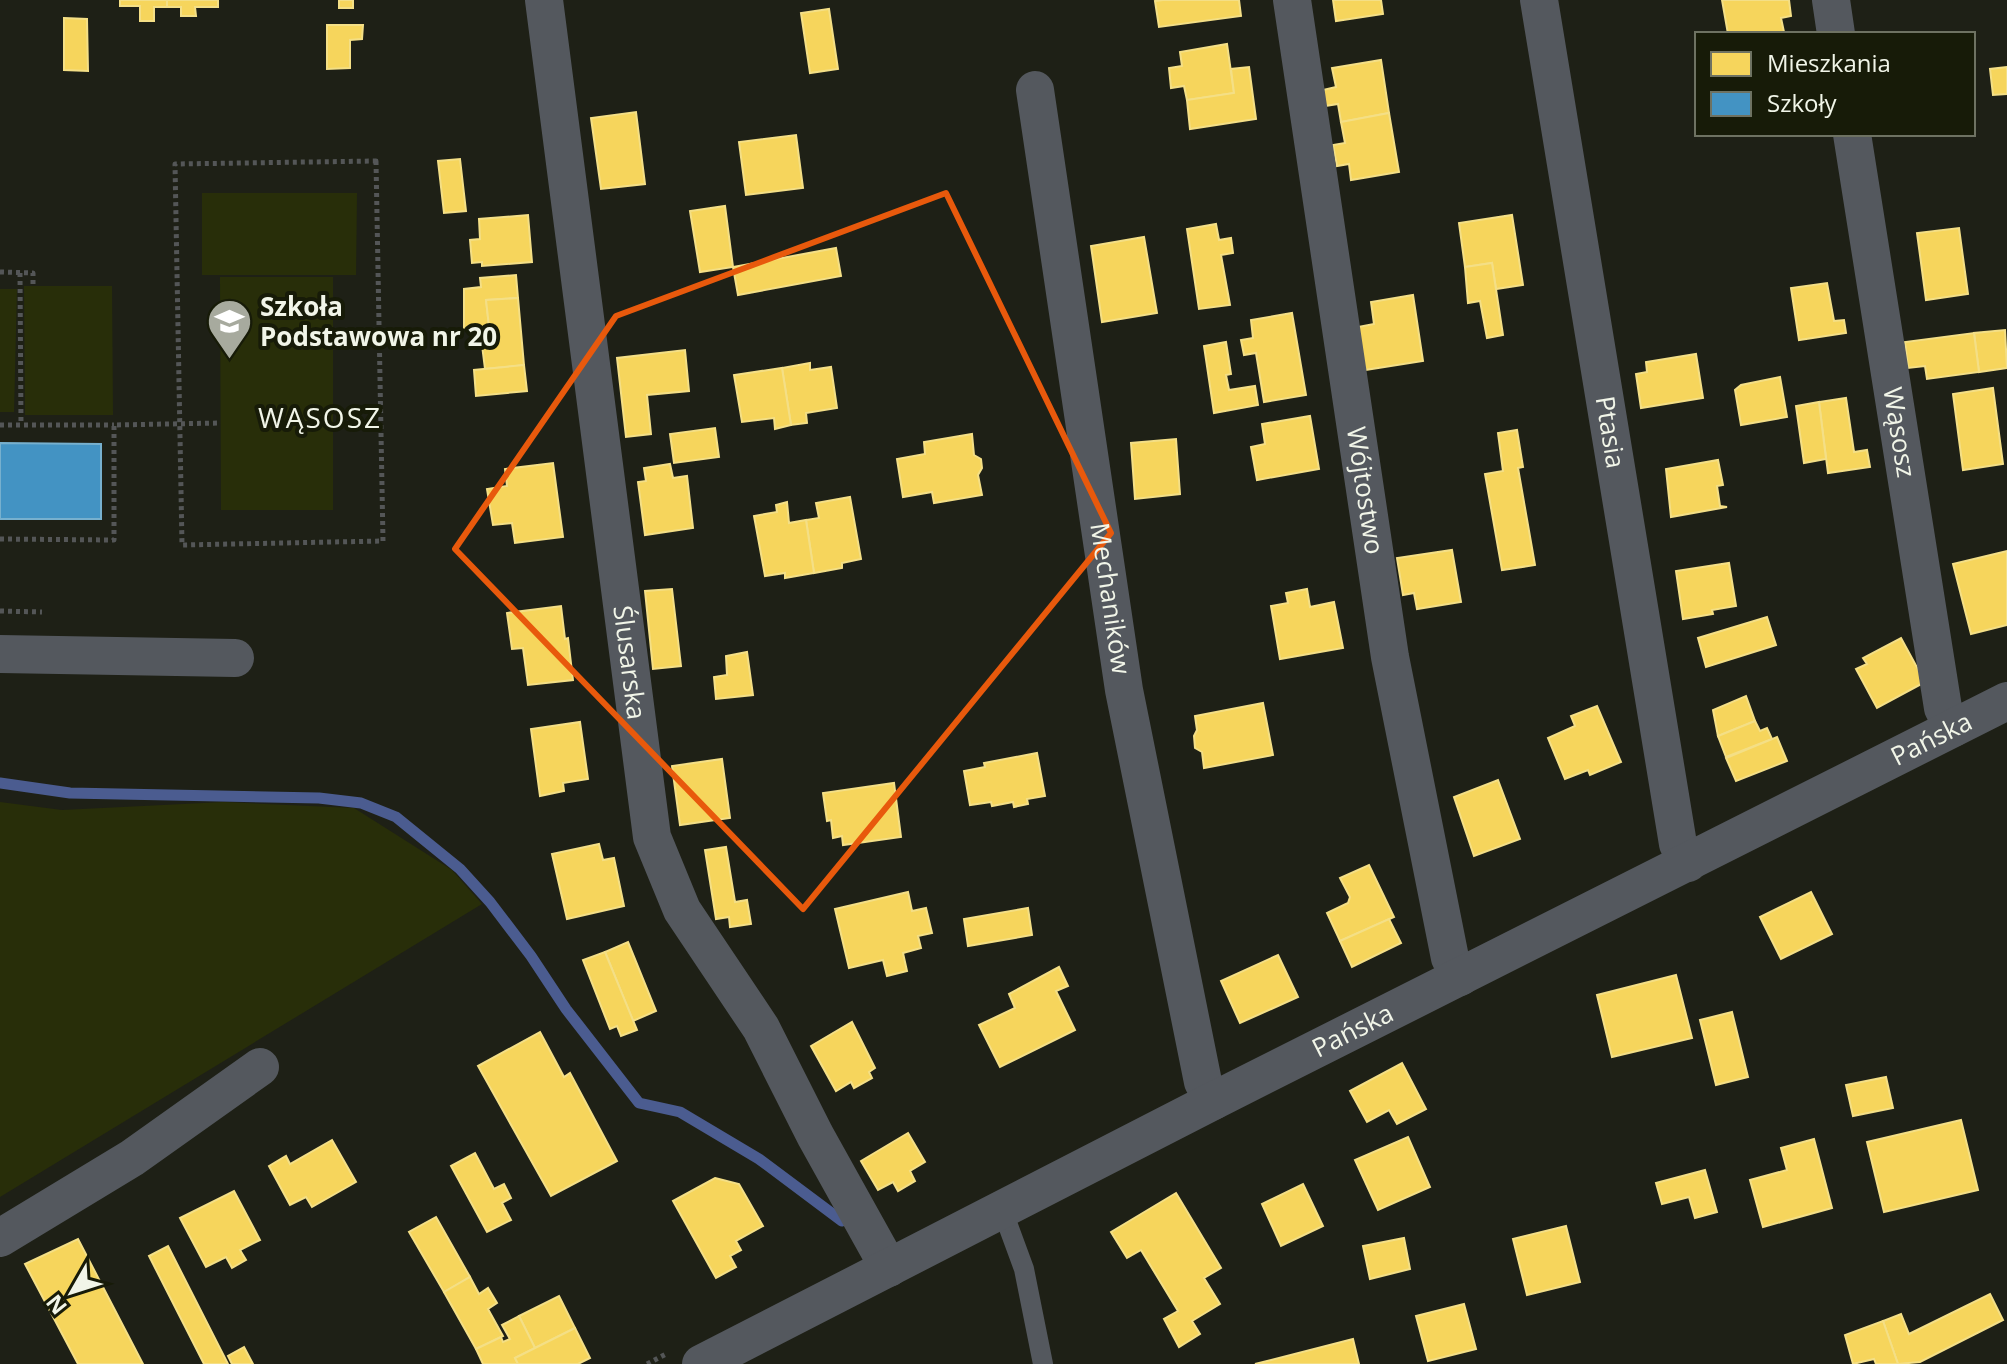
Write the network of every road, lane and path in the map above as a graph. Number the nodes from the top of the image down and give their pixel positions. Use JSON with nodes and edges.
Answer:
{"nodes":[{"id":1,"x":544,"y":0,"type":"edge"},
{"id":2,"x":1292,"y":0,"type":"edge"},
{"id":3,"x":1539,"y":0,"type":"edge"},
{"id":4,"x":1831,"y":0,"type":"edge"},
{"id":5,"x":1836,"y":32,"type":"edge"},
{"id":6,"x":1035,"y":90,"type":"dead end"},
{"id":7,"x":1852,"y":136,"type":"edge"},
{"id":8,"x":0,"y":272,"type":"edge"},
{"id":9,"x":20,"y":273,"type":"junction"},
{"id":10,"x":33,"y":286,"type":"dead end"},
{"id":11,"x":221,"y":423,"type":"dead end"},
{"id":12,"x":179,"y":424,"type":"junction"},
{"id":13,"x":0,"y":425,"type":"edge"},
{"id":14,"x":21,"y":425,"type":"junction"},
{"id":15,"x":114,"y":425,"type":"junction"},
{"id":16,"x":0,"y":539,"type":"edge"},
{"id":17,"x":0,"y":611,"type":"edge"},
{"id":18,"x":42,"y":612,"type":"dead end"},
{"id":19,"x":0,"y":654,"type":"edge"},
{"id":20,"x":235,"y":658,"type":"dead end"},
{"id":21,"x":2007,"y":701,"type":"edge"},
{"id":22,"x":1953,"y":728,"type":"junction"},
{"id":23,"x":1688,"y":863,"type":"junction"},
{"id":24,"x":1460,"y":977,"type":"junction"},
{"id":25,"x":260,"y":1067,"type":"dead end"},
{"id":26,"x":1213,"y":1101,"type":"junction"},
{"id":27,"x":1002,"y":1209,"type":"junction"},
{"id":28,"x":0,"y":1238,"type":"edge"},
{"id":29,"x":889,"y":1268,"type":"junction"},
{"id":30,"x":701,"y":1364,"type":"edge"},
{"id":31,"x":1043,"y":1364,"type":"edge"}],
"edges":[{"from":1,"to":29,"type":"street","name":"Ślusarska"},
{"from":2,"to":24,"type":"street","name":"Wójtostwo"},
{"from":3,"to":23,"type":"street","name":"Ptasia"},
{"from":4,"to":5,"type":"street"},
{"from":6,"to":26,"type":"street","name":"Mechaników"},
{"from":7,"to":22,"type":"street","name":"Wąsosz"},
{"from":8,"to":9,"type":"path"},
{"from":9,"to":10,"type":"path"},
{"from":9,"to":14,"type":"path"},
{"from":11,"to":12,"type":"path"},
{"from":12,"to":12,"type":"path"},
{"from":12,"to":15,"type":"path"},
{"from":13,"to":14,"type":"path"},
{"from":14,"to":15,"type":"path"},
{"from":15,"to":16,"type":"path"},
{"from":17,"to":18,"type":"path"},
{"from":19,"to":20,"type":"street"},
{"from":21,"to":22,"type":"street","name":"Pańska"},
{"from":22,"to":23,"type":"street","name":"Pańska"},
{"from":23,"to":24,"type":"street","name":"Pańska"},
{"from":24,"to":26,"type":"street","name":"Pańska"},
{"from":25,"to":28,"type":"street"},
{"from":26,"to":27,"type":"street","name":"Pańska"},
{"from":27,"to":29,"type":"street","name":"Pańska"},
{"from":27,"to":31,"type":"lane"},
{"from":29,"to":30,"type":"street","name":"Pańska"}]}
